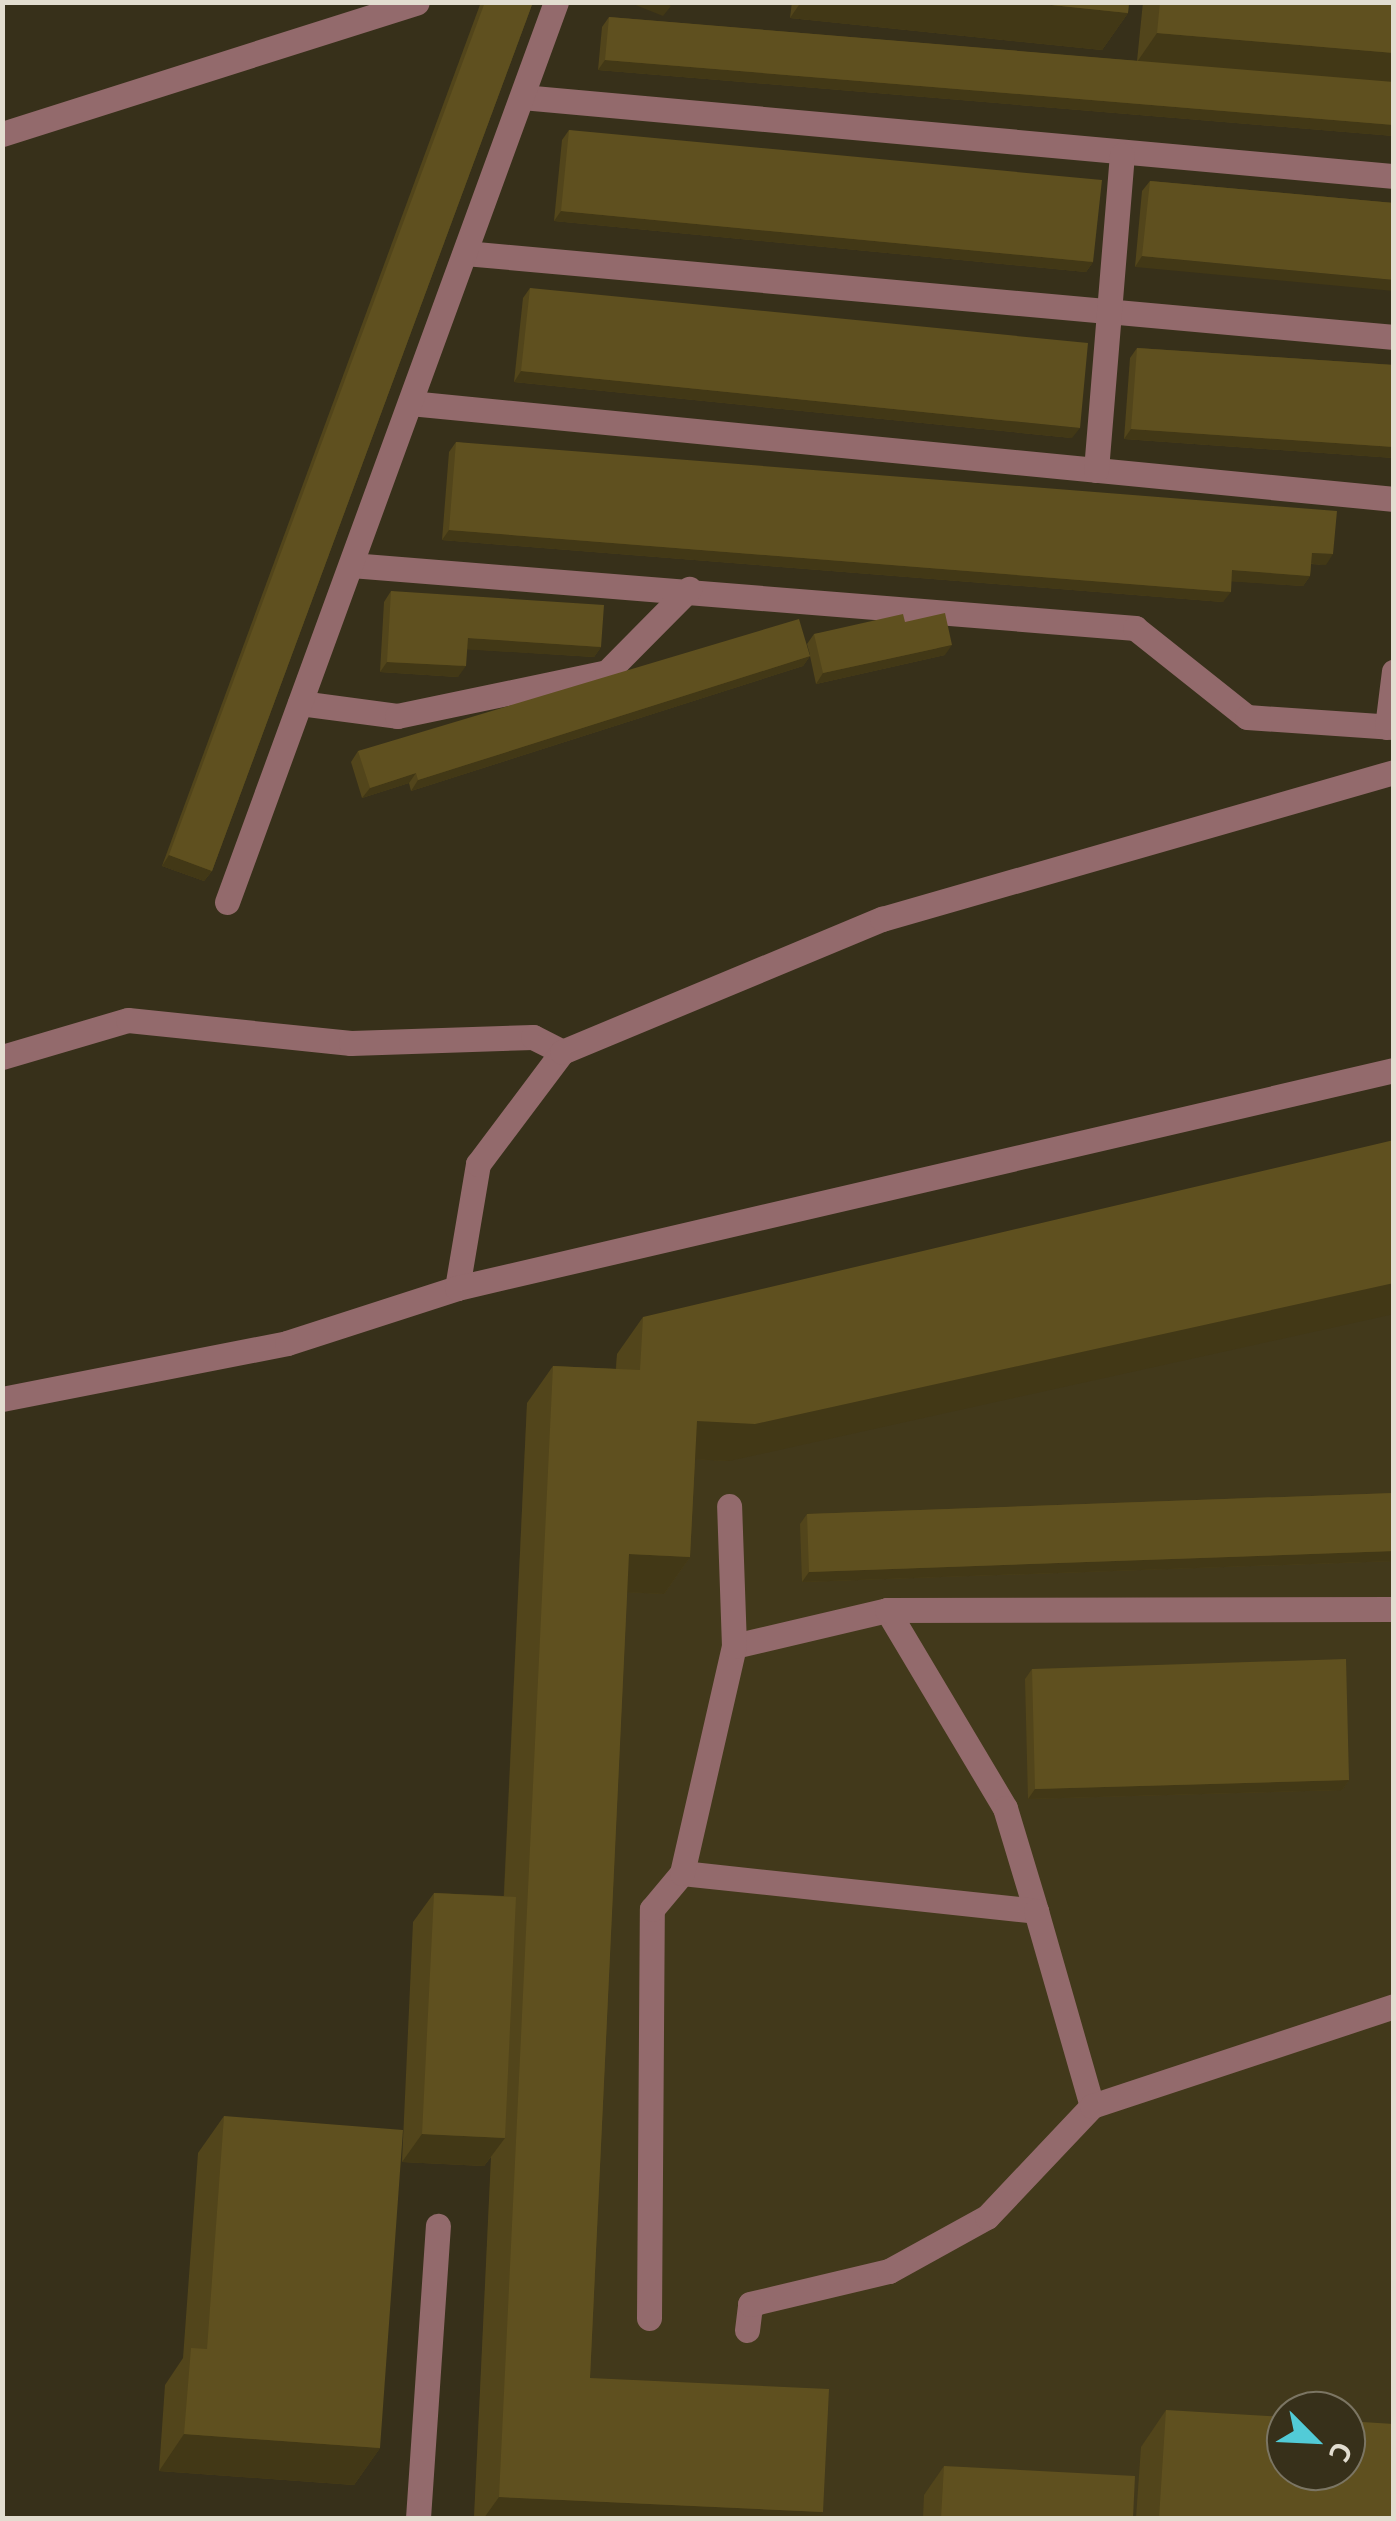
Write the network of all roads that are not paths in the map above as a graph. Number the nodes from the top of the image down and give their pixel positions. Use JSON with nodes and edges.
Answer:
{"nodes":[{"id":1,"x":417,"y":2,"type":"edge"},
{"id":2,"x":556,"y":2,"type":"edge"},
{"id":3,"x":522,"y":97,"type":"junction"},
{"id":4,"x":2,"y":134,"type":"edge"},
{"id":5,"x":1122,"y":155,"type":"junction"},
{"id":6,"x":1394,"y":176,"type":"edge"},
{"id":7,"x":466,"y":253,"type":"junction"},
{"id":8,"x":1112,"y":318,"type":"junction"},
{"id":9,"x":1394,"y":337,"type":"edge"},
{"id":10,"x":410,"y":403,"type":"junction"},
{"id":11,"x":1096,"y":470,"type":"junction"},
{"id":12,"x":1394,"y":499,"type":"edge"},
{"id":13,"x":351,"y":565,"type":"junction"},
{"id":14,"x":689,"y":589,"type":"junction"},
{"id":15,"x":1394,"y":670,"type":"edge"},
{"id":16,"x":300,"y":703,"type":"junction"},
{"id":17,"x":1390,"y":727,"type":"edge"},
{"id":18,"x":1394,"y":772,"type":"edge"},
{"id":19,"x":227,"y":902,"type":"dead end"},
{"id":20,"x":562,"y":1052,"type":"junction"},
{"id":21,"x":2,"y":1057,"type":"edge"},
{"id":22,"x":1394,"y":1070,"type":"edge"},
{"id":23,"x":457,"y":1288,"type":"junction"},
{"id":24,"x":2,"y":1399,"type":"edge"},
{"id":25,"x":730,"y":1506,"type":"dead end"},
{"id":26,"x":1394,"y":1609,"type":"edge"},
{"id":27,"x":887,"y":1610,"type":"junction"},
{"id":28,"x":734,"y":1646,"type":"junction"},
{"id":29,"x":682,"y":1873,"type":"junction"},
{"id":30,"x":1036,"y":1911,"type":"junction"},
{"id":31,"x":1394,"y":2006,"type":"edge"},
{"id":32,"x":1092,"y":2106,"type":"junction"},
{"id":33,"x":438,"y":2226,"type":"dead end"},
{"id":34,"x":649,"y":2318,"type":"dead end"},
{"id":35,"x":747,"y":2330,"type":"dead end"},
{"id":36,"x":418,"y":2518,"type":"edge"}],
"edges":[{"from":1,"to":4,"type":"lane"},
{"from":2,"to":3,"type":"lane"},
{"from":3,"to":5,"type":"lane"},
{"from":3,"to":7,"type":"lane"},
{"from":5,"to":6,"type":"lane"},
{"from":5,"to":8,"type":"lane"},
{"from":7,"to":8,"type":"lane"},
{"from":7,"to":10,"type":"lane"},
{"from":8,"to":9,"type":"lane"},
{"from":8,"to":11,"type":"lane"},
{"from":10,"to":11,"type":"lane"},
{"from":10,"to":13,"type":"lane"},
{"from":11,"to":12,"type":"lane"},
{"from":13,"to":14,"type":"lane"},
{"from":13,"to":16,"type":"lane"},
{"from":14,"to":16,"type":"lane"},
{"from":14,"to":17,"type":"lane"},
{"from":15,"to":17,"type":"lane"},
{"from":16,"to":19,"type":"lane"},
{"from":18,"to":20,"type":"lane"},
{"from":20,"to":21,"type":"lane"},
{"from":20,"to":23,"type":"lane"},
{"from":22,"to":23,"type":"lane"},
{"from":23,"to":24,"type":"lane"},
{"from":25,"to":28,"type":"lane"},
{"from":26,"to":27,"type":"lane"},
{"from":27,"to":28,"type":"lane"},
{"from":27,"to":30,"type":"lane"},
{"from":28,"to":29,"type":"lane"},
{"from":29,"to":30,"type":"lane"},
{"from":29,"to":34,"type":"lane"},
{"from":30,"to":32,"type":"lane"},
{"from":31,"to":32,"type":"lane"},
{"from":32,"to":35,"type":"lane"},
{"from":33,"to":36,"type":"lane"}]}
